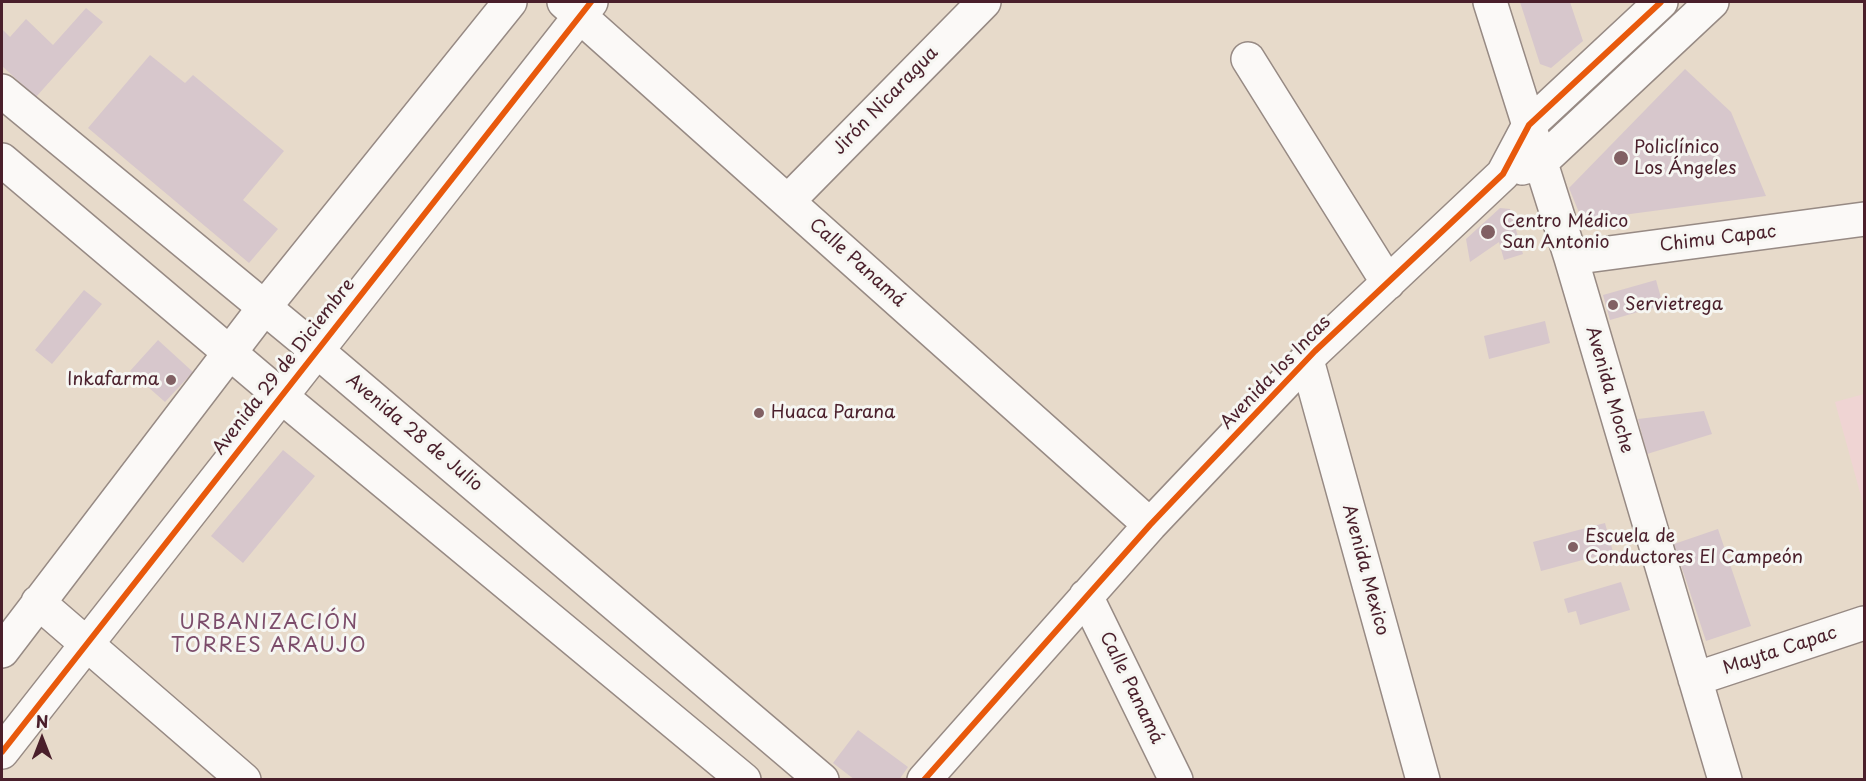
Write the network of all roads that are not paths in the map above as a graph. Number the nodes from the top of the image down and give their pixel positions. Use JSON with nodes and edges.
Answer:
{"nodes":[{"id":1,"x":510,"y":2,"type":"edge"},
{"id":2,"x":984,"y":2,"type":"edge"},
{"id":3,"x":1490,"y":2,"type":"edge"},
{"id":4,"x":1661,"y":2,"type":"edge"},
{"id":5,"x":1712,"y":2,"type":"edge"},
{"id":6,"x":578,"y":6,"type":"edge"},
{"id":7,"x":1248,"y":58,"type":"dead end"},
{"id":8,"x":2,"y":91,"type":"edge"},
{"id":9,"x":1529,"y":125,"type":"junction"},
{"id":10,"x":2,"y":160,"type":"edge"},
{"id":11,"x":1540,"y":163,"type":"junction"},
{"id":12,"x":1503,"y":174,"type":"junction"},
{"id":13,"x":788,"y":201,"type":"junction"},
{"id":14,"x":1864,"y":219,"type":"edge"},
{"id":15,"x":1570,"y":258,"type":"junction"},
{"id":16,"x":1388,"y":283,"type":"junction"},
{"id":17,"x":263,"y":309,"type":"junction"},
{"id":18,"x":316,"y":350,"type":"junction"},
{"id":19,"x":231,"y":354,"type":"junction"},
{"id":20,"x":1307,"y":360,"type":"junction"},
{"id":21,"x":282,"y":397,"type":"junction"},
{"id":22,"x":1150,"y":525,"type":"junction"},
{"id":23,"x":1086,"y":596,"type":"junction"},
{"id":24,"x":38,"y":602,"type":"junction"},
{"id":25,"x":1864,"y":623,"type":"edge"},
{"id":26,"x":86,"y":644,"type":"junction"},
{"id":27,"x":2,"y":651,"type":"edge"},
{"id":28,"x":1695,"y":679,"type":"junction"},
{"id":29,"x":6,"y":738,"type":"edge"},
{"id":30,"x":244,"y":780,"type":"edge"},
{"id":31,"x":744,"y":780,"type":"edge"},
{"id":32,"x":822,"y":780,"type":"edge"},
{"id":33,"x":924,"y":780,"type":"edge"},
{"id":34,"x":1176,"y":780,"type":"edge"},
{"id":35,"x":1423,"y":780,"type":"edge"},
{"id":36,"x":1725,"y":780,"type":"edge"}],
"edges":[{"from":1,"to":17,"type":"street"},
{"from":2,"to":13,"type":"street","name":"Jirón Nicaragua"},
{"from":3,"to":9,"type":"street","name":"Avenida Moche"},
{"from":4,"to":9,"type":"street","name":"Avenida los Incas"},
{"from":5,"to":11,"type":"street","name":"Avenida los Incas"},
{"from":6,"to":13,"type":"street","name":"Calle Panamá"},
{"from":6,"to":18,"type":"street","name":"Avenida 29 de Diciembre"},
{"from":7,"to":16,"type":"street"},
{"from":8,"to":17,"type":"street","name":"Avenida 28 de Julio"},
{"from":9,"to":11,"type":"street","name":"Avenida Moche"},
{"from":9,"to":12,"type":"street","name":"Avenida los Incas"},
{"from":10,"to":19,"type":"street"},
{"from":11,"to":12,"type":"street","name":"Avenida los Incas"},
{"from":11,"to":15,"type":"street","name":"Avenida Moche"},
{"from":12,"to":16,"type":"street","name":"Avenida los Incas"},
{"from":13,"to":22,"type":"street","name":"Calle Panamá"},
{"from":14,"to":15,"type":"street","name":"Chimu Capac"},
{"from":15,"to":28,"type":"street","name":"Avenida Moche"},
{"from":16,"to":20,"type":"street","name":"Avenida los Incas"},
{"from":17,"to":18,"type":"street","name":"Avenida 28 de Julio"},
{"from":17,"to":19,"type":"street"},
{"from":18,"to":21,"type":"street","name":"Avenida 29 de Diciembre"},
{"from":18,"to":32,"type":"street","name":"Avenida 28 de Julio"},
{"from":19,"to":21,"type":"street"},
{"from":19,"to":24,"type":"street"},
{"from":20,"to":22,"type":"street","name":"Avenida los Incas"},
{"from":20,"to":35,"type":"street","name":"Avenida Mexico"},
{"from":21,"to":26,"type":"street","name":"Avenida 29 de Diciembre"},
{"from":21,"to":31,"type":"street"},
{"from":22,"to":23,"type":"street","name":"Avenida los Incas"},
{"from":23,"to":33,"type":"street","name":"Avenida los Incas"},
{"from":23,"to":34,"type":"street","name":"Calle Panamá"},
{"from":24,"to":26,"type":"street"},
{"from":24,"to":27,"type":"street"},
{"from":25,"to":28,"type":"street","name":"Mayta Capac"},
{"from":26,"to":29,"type":"street","name":"Avenida 29 de Diciembre"},
{"from":26,"to":30,"type":"street"},
{"from":28,"to":36,"type":"street","name":"Avenida Moche"}]}
